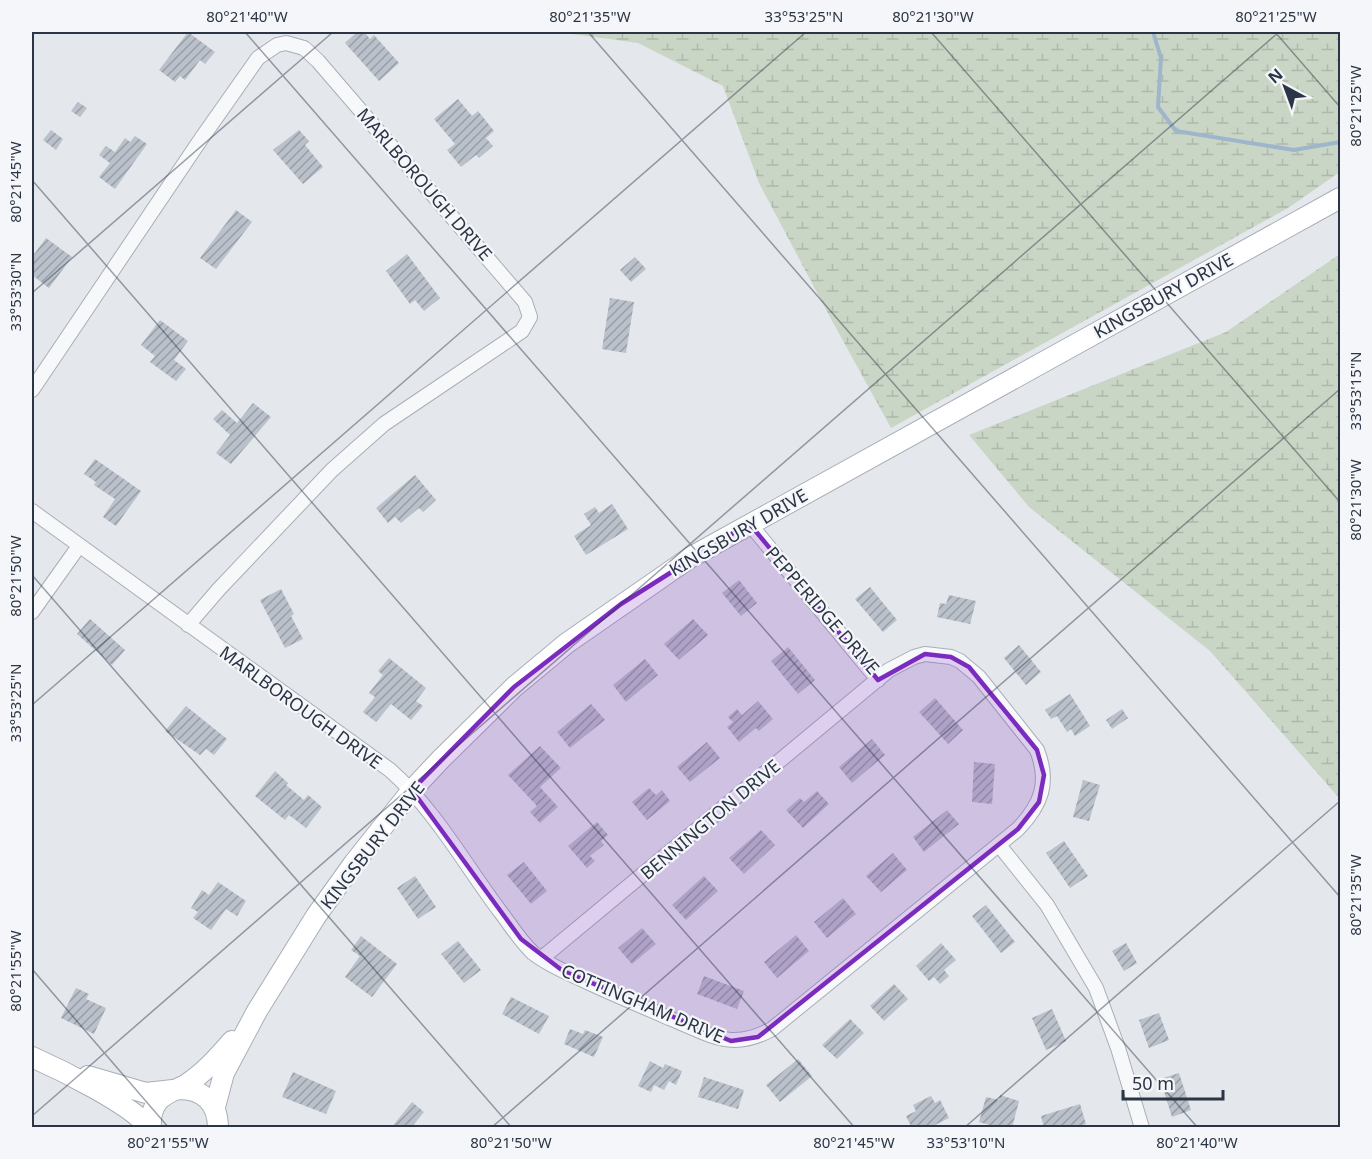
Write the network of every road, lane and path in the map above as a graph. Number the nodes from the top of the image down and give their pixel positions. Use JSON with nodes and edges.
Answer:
{"nodes":[{"id":1,"x":1341,"y":198,"type":"edge"},
{"id":2,"x":32,"y":390,"type":"edge"},
{"id":3,"x":32,"y":511,"type":"edge"},
{"id":4,"x":749,"y":524,"type":"junction"},
{"id":5,"x":79,"y":546,"type":"junction"},
{"id":6,"x":32,"y":612,"type":"edge"},
{"id":7,"x":189,"y":626,"type":"junction"},
{"id":8,"x":878,"y":680,"type":"junction"},
{"id":9,"x":412,"y":790,"type":"junction"},
{"id":10,"x":999,"y":844,"type":"junction"},
{"id":11,"x":542,"y":958,"type":"junction"},
{"id":12,"x":256,"y":1011,"type":"junction"},
{"id":13,"x":38,"y":1060,"type":"edge"},
{"id":14,"x":177,"y":1090,"type":"junction"},
{"id":15,"x":216,"y":1115,"type":"edge"},
{"id":16,"x":150,"y":1128,"type":"edge"},
{"id":17,"x":230,"y":1128,"type":"edge"},
{"id":18,"x":1142,"y":1128,"type":"edge"}],
"edges":[{"from":1,"to":4,"type":"street","name":"KINGSBURY DRIVE"},
{"from":2,"to":7,"type":"street","name":"MARLBOROUGH DRIVE"},
{"from":3,"to":5,"type":"street","name":"MARLBOROUGH DRIVE"},
{"from":4,"to":8,"type":"street","name":"PEPPERIDGE DRIVE"},
{"from":4,"to":9,"type":"street","name":"KINGSBURY DRIVE"},
{"from":5,"to":6,"type":"street"},
{"from":5,"to":7,"type":"street","name":"MARLBOROUGH DRIVE"},
{"from":7,"to":9,"type":"street","name":"MARLBOROUGH DRIVE"},
{"from":8,"to":10,"type":"street","name":"PEPPERIDGE DRIVE"},
{"from":8,"to":11,"type":"street","name":"BENNINGTON DRIVE"},
{"from":9,"to":11,"type":"street","name":"COTTINGHAM DRIVE"},
{"from":9,"to":12,"type":"street","name":"KINGSBURY DRIVE"},
{"from":10,"to":11,"type":"street","name":"COTTINGHAM DRIVE"},
{"from":10,"to":18,"type":"street"},
{"from":12,"to":14,"type":"street","name":"KINGSBURY DRIVE"},
{"from":12,"to":15,"type":"street","name":"KINGSBURY DRIVE"},
{"from":13,"to":14,"type":"street"},
{"from":13,"to":16,"type":"street"},
{"from":14,"to":15,"type":"street"},
{"from":14,"to":16,"type":"street","name":"KINGSBURY DRIVE"},
{"from":15,"to":17,"type":"street"}]}
